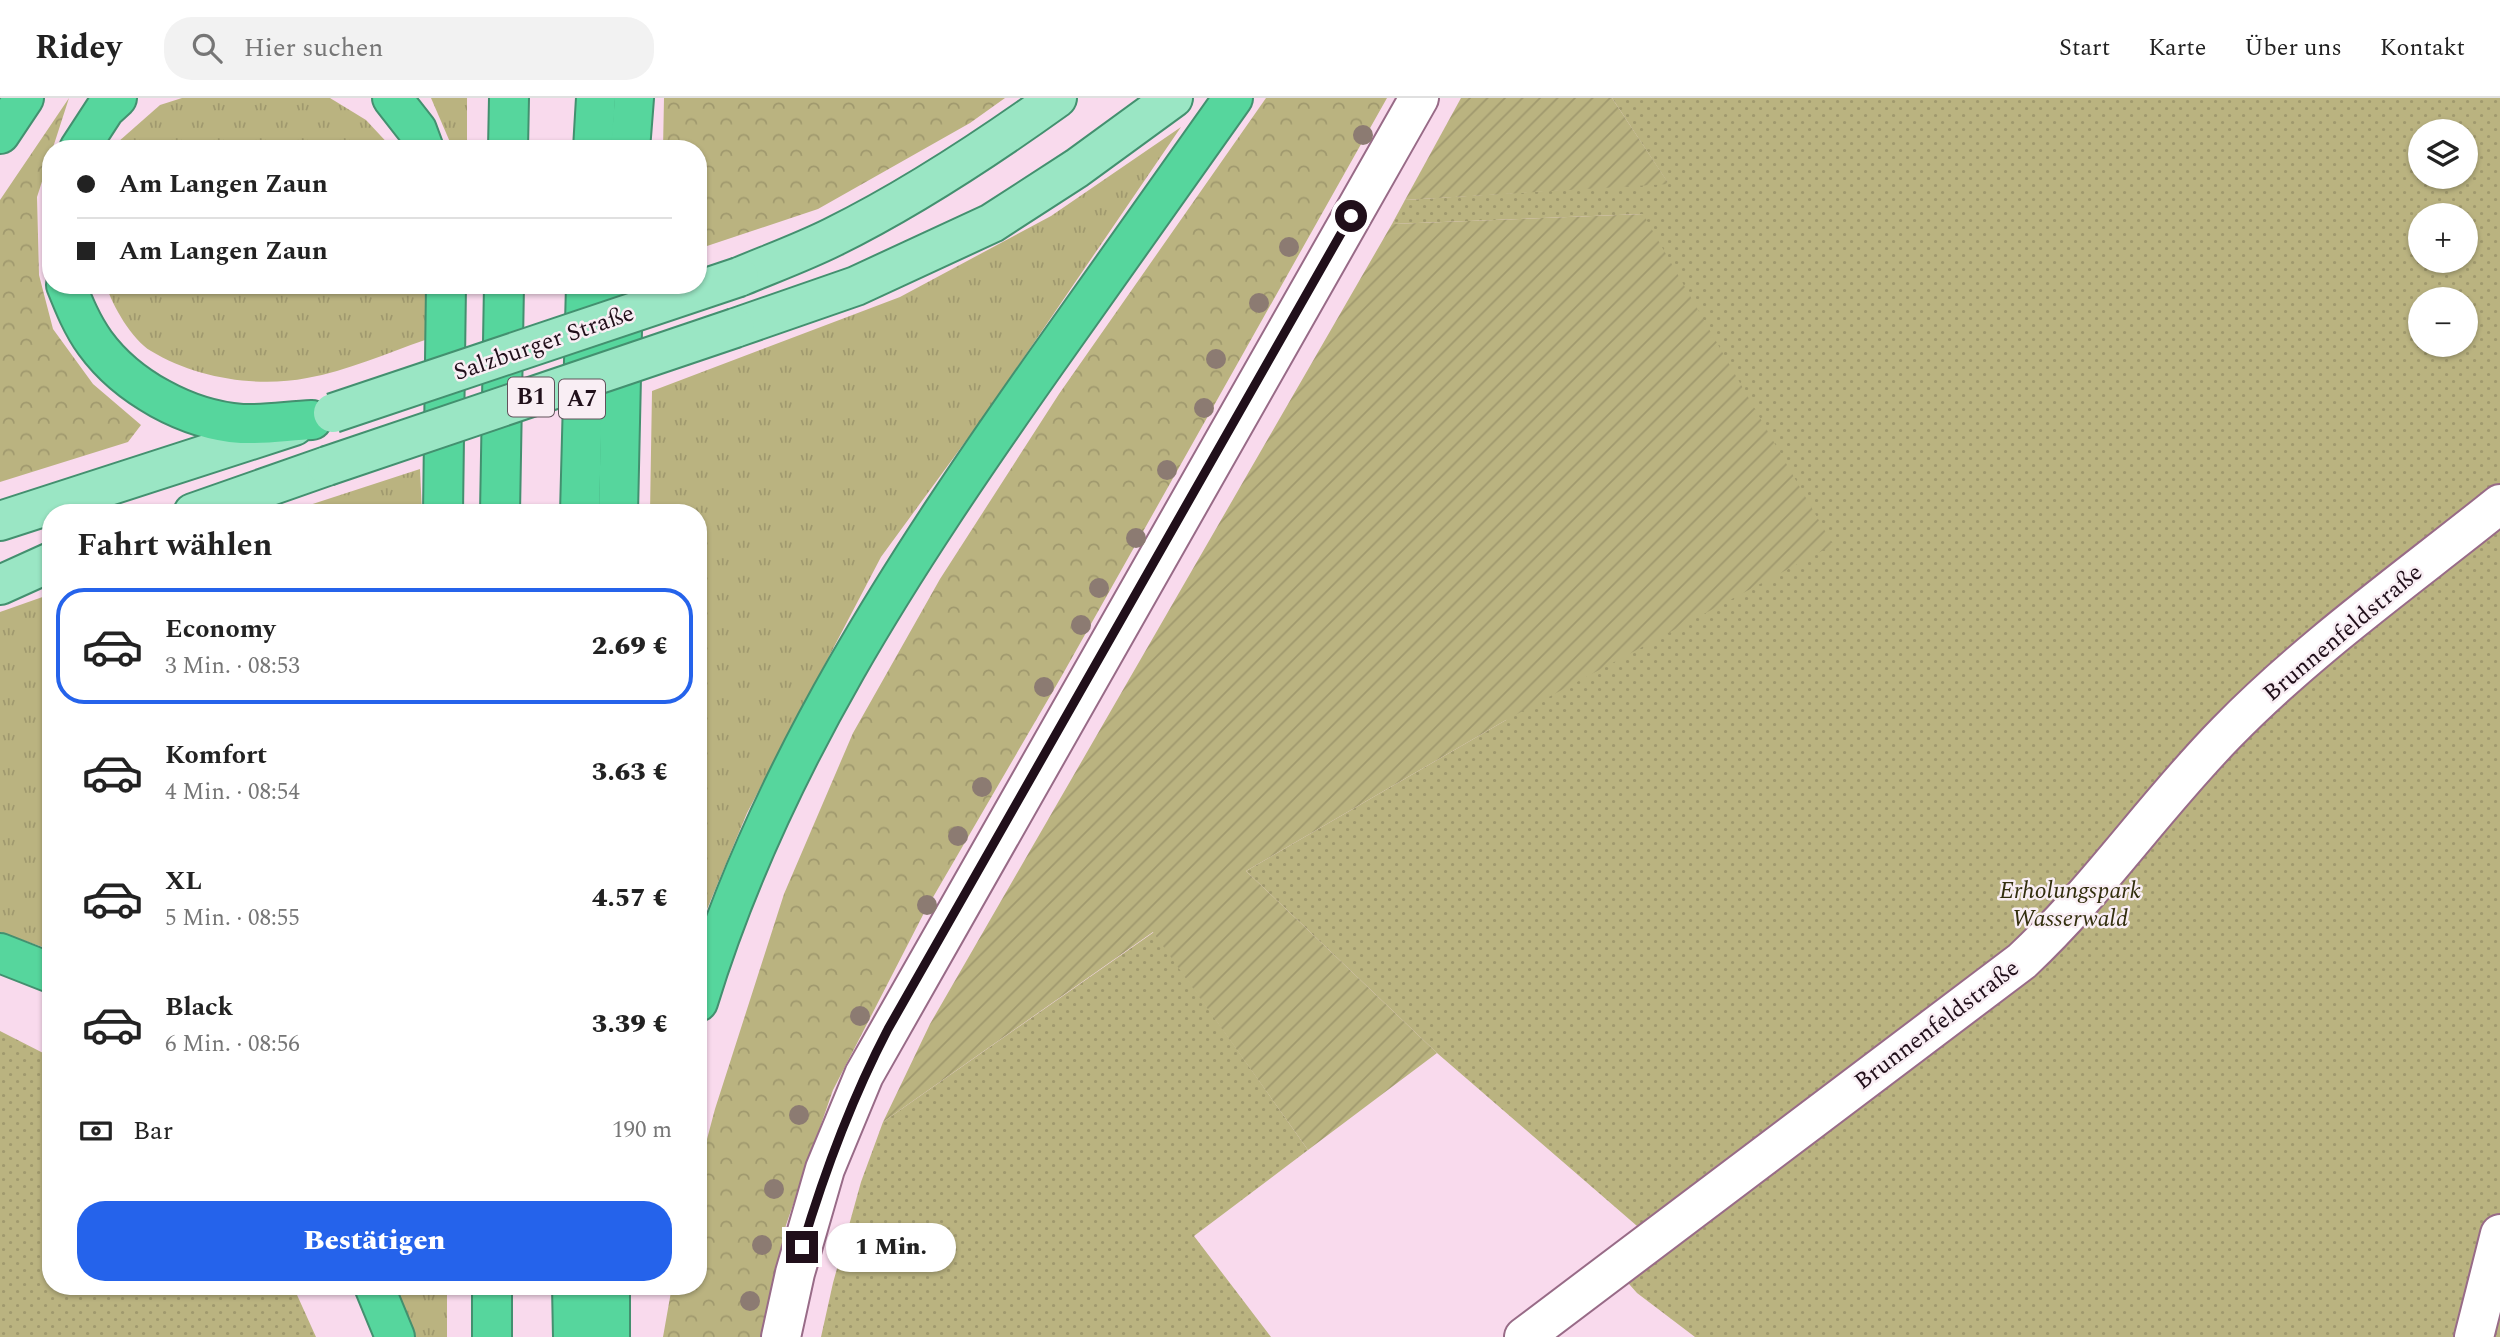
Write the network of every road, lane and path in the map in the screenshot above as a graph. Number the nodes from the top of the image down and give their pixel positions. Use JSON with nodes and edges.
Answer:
{"nodes":[{"id":1,"x":24,"y":98,"type":"edge"},
{"id":2,"x":117,"y":98,"type":"edge"},
{"id":3,"x":392,"y":98,"type":"edge"},
{"id":4,"x":509,"y":98,"type":"edge"},
{"id":5,"x":596,"y":98,"type":"edge"},
{"id":6,"x":634,"y":98,"type":"edge"},
{"id":7,"x":1057,"y":98,"type":"edge"},
{"id":8,"x":1173,"y":98,"type":"edge"},
{"id":9,"x":1233,"y":98,"type":"edge"},
{"id":10,"x":1419,"y":98,"type":"edge"},
{"id":11,"x":0,"y":134,"type":"edge"},
{"id":12,"x":84,"y":140,"type":"edge"},
{"id":13,"x":421,"y":140,"type":"edge"},
{"id":14,"x":508,"y":140,"type":"edge"},
{"id":15,"x":594,"y":140,"type":"edge"},
{"id":16,"x":631,"y":140,"type":"edge"},
{"id":17,"x":707,"y":288,"type":"edge"},
{"id":18,"x":70,"y":294,"type":"edge"},
{"id":19,"x":446,"y":294,"type":"edge"},
{"id":20,"x":504,"y":294,"type":"edge"},
{"id":21,"x":586,"y":294,"type":"edge"},
{"id":22,"x":623,"y":294,"type":"edge"},
{"id":23,"x":688,"y":294,"type":"edge"},
{"id":24,"x":322,"y":416,"type":"junction"},
{"id":25,"x":55,"y":504,"type":"edge"},
{"id":26,"x":219,"y":504,"type":"edge"},
{"id":27,"x":443,"y":504,"type":"edge"},
{"id":28,"x":500,"y":504,"type":"edge"},
{"id":29,"x":580,"y":504,"type":"edge"},
{"id":30,"x":618,"y":504,"type":"edge"},
{"id":31,"x":2500,"y":504,"type":"edge"},
{"id":32,"x":42,"y":508,"type":"edge"},
{"id":33,"x":0,"y":521,"type":"edge"},
{"id":34,"x":42,"y":566,"type":"edge"},
{"id":35,"x":0,"y":585,"type":"edge"},
{"id":36,"x":0,"y":953,"type":"edge"},
{"id":37,"x":42,"y":969,"type":"edge"},
{"id":38,"x":707,"y":973,"type":"edge"},
{"id":39,"x":2500,"y":1234,"type":"edge"},
{"id":40,"x":378,"y":1295,"type":"edge"},
{"id":41,"x":492,"y":1295,"type":"edge"},
{"id":42,"x":572,"y":1295,"type":"edge"},
{"id":43,"x":610,"y":1295,"type":"edge"},
{"id":44,"x":621,"y":1295,"type":"edge"},
{"id":45,"x":610,"y":1333,"type":"edge"},
{"id":46,"x":395,"y":1337,"type":"edge"},
{"id":47,"x":492,"y":1337,"type":"edge"},
{"id":48,"x":573,"y":1337,"type":"edge"},
{"id":49,"x":781,"y":1337,"type":"edge"},
{"id":50,"x":1524,"y":1337,"type":"edge"},
{"id":51,"x":2474,"y":1337,"type":"edge"}],
"edges":[{"from":1,"to":11,"type":"highway"},
{"from":2,"to":12,"type":"highway"},
{"from":3,"to":13,"type":"highway"},
{"from":4,"to":14,"type":"highway"},
{"from":5,"to":15,"type":"highway"},
{"from":6,"to":16,"type":"highway"},
{"from":7,"to":17,"type":"main road","name":"Salzburger Straße","number":"B1","bridge":true},
{"from":8,"to":26,"type":"main road","name":"Salzburger Straße","number":"B1","bridge":true},
{"from":9,"to":38,"type":"highway"},
{"from":10,"to":49,"type":"street"},
{"from":18,"to":24,"type":"highway"},
{"from":19,"to":27,"type":"highway"},
{"from":20,"to":28,"type":"highway"},
{"from":21,"to":29,"type":"highway","number":"A7"},
{"from":22,"to":30,"type":"highway"},
{"from":23,"to":24,"type":"main road","name":"Salzburger Straße","number":"B1","bridge":true},
{"from":24,"to":25,"type":"main road","name":"Salzburger Straße","number":"B1"},
{"from":31,"to":50,"type":"street","name":"Brunnenfeldstraße"},
{"from":32,"to":33,"type":"main road","name":"Salzburger Straße","number":"B1"},
{"from":34,"to":35,"type":"main road"},
{"from":36,"to":37,"type":"highway"},
{"from":39,"to":51,"type":"street"},
{"from":40,"to":46,"type":"highway"},
{"from":41,"to":47,"type":"highway"},
{"from":42,"to":48,"type":"highway"},
{"from":43,"to":45,"type":"highway"},
{"from":44,"to":45,"type":"highway"}]}
